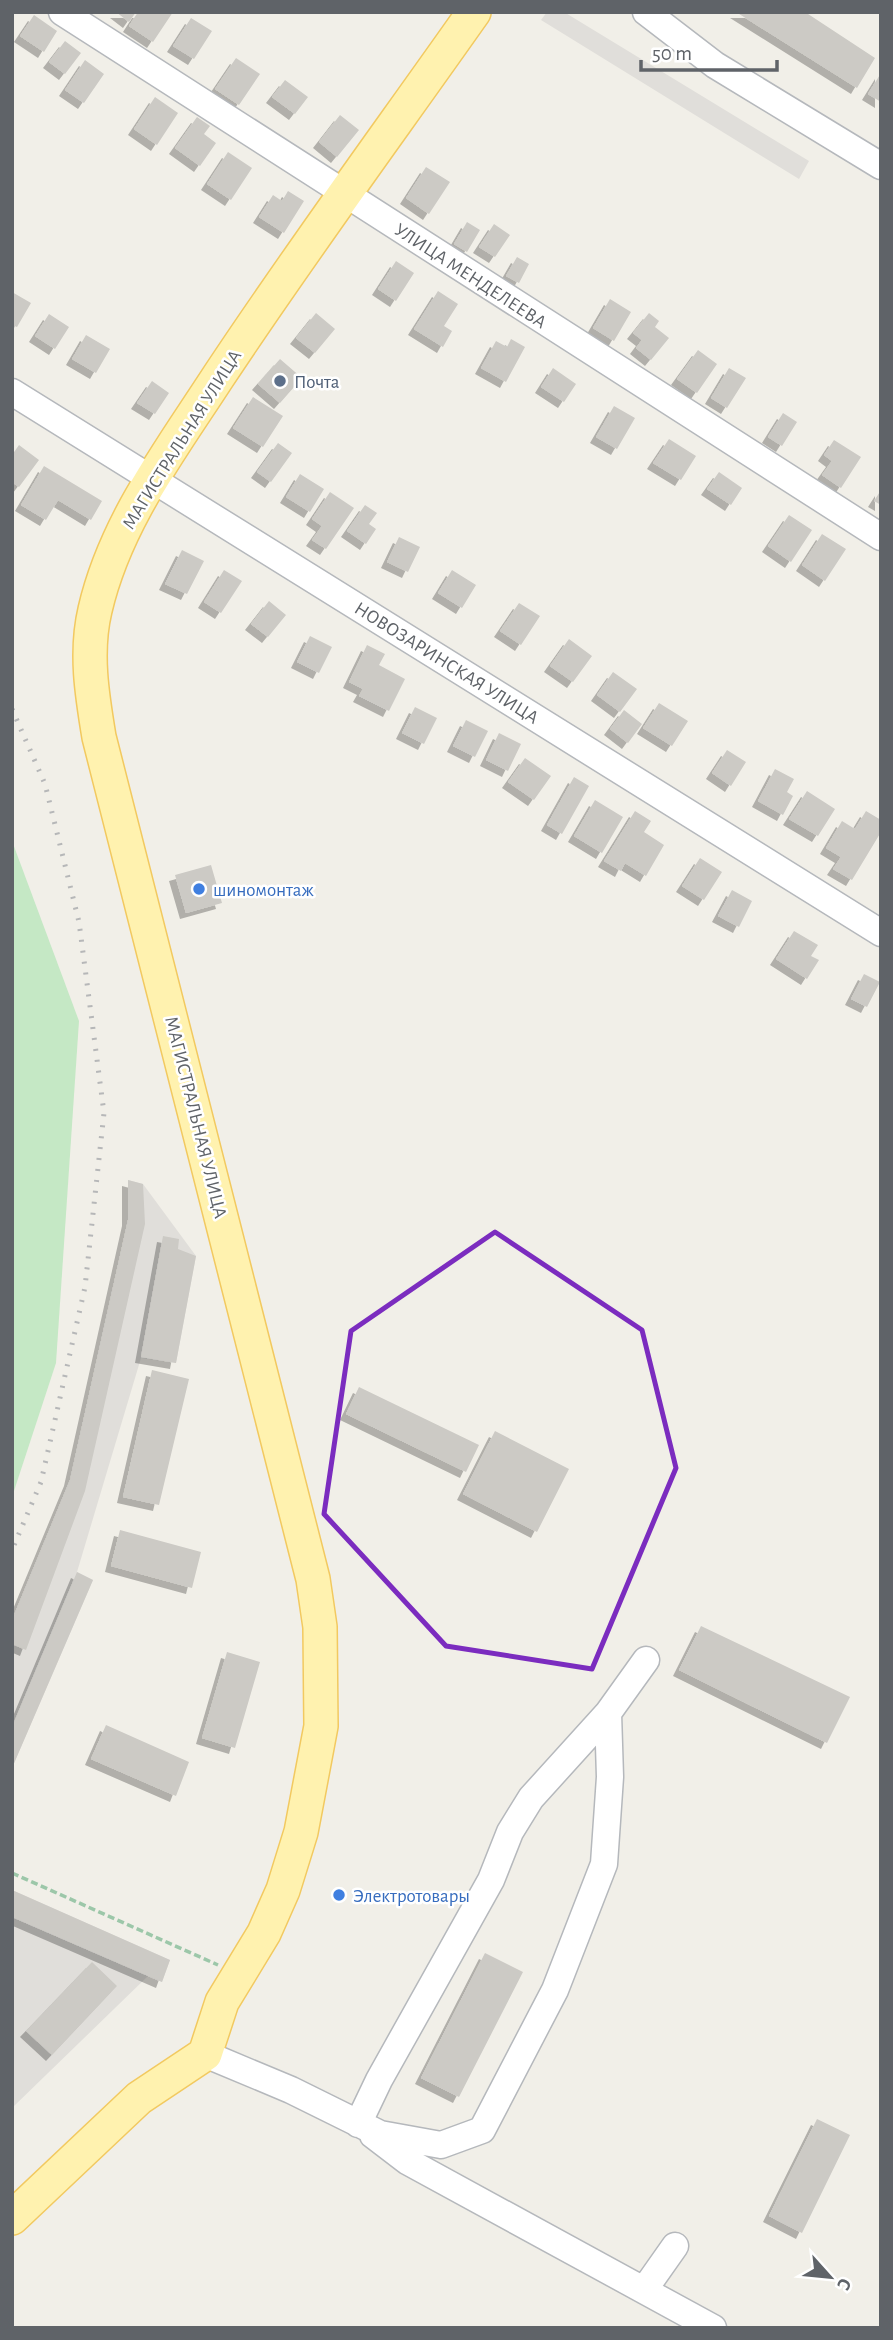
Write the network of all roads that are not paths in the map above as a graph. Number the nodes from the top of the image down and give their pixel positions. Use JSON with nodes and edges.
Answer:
{"nodes":[{"id":1,"x":62,"y":12,"type":"edge"},
{"id":2,"x":646,"y":12,"type":"edge"},
{"id":3,"x":473,"y":13,"type":"edge"},
{"id":4,"x":881,"y":166,"type":"edge"},
{"id":5,"x":344,"y":193,"type":"junction"},
{"id":6,"x":12,"y":391,"type":"edge"},
{"id":7,"x":152,"y":478,"type":"junction"},
{"id":8,"x":881,"y":537,"type":"edge"},
{"id":9,"x":881,"y":933,"type":"edge"},
{"id":10,"x":646,"y":1660,"type":"dead end"},
{"id":11,"x":608,"y":1713,"type":"junction"},
{"id":12,"x":205,"y":2054,"type":"junction"},
{"id":13,"x":358,"y":2124,"type":"junction"},
{"id":14,"x":12,"y":2218,"type":"edge"},
{"id":15,"x":675,"y":2246,"type":"dead end"},
{"id":16,"x":644,"y":2290,"type":"junction"},
{"id":17,"x":713,"y":2328,"type":"edge"}],
"edges":[{"from":1,"to":5,"type":"street","name":"УЛИЦА МЕНДЕЛЕЕВА"},
{"from":2,"to":4,"type":"street"},
{"from":3,"to":5,"type":"main road","name":"МАГИСТРАЛЬНАЯ УЛИЦА"},
{"from":5,"to":7,"type":"main road","name":"МАГИСТРАЛЬНАЯ УЛИЦА"},
{"from":5,"to":8,"type":"street","name":"УЛИЦА МЕНДЕЛЕЕВА"},
{"from":6,"to":7,"type":"street","name":"НОВОЗАРИНСКАЯ УЛИЦА"},
{"from":7,"to":9,"type":"street","name":"НОВОЗАРИНСКАЯ УЛИЦА"},
{"from":7,"to":12,"type":"main road","name":"МАГИСТРАЛЬНАЯ УЛИЦА"},
{"from":10,"to":11,"type":"street"},
{"from":11,"to":13,"type":"street"},
{"from":11,"to":13,"type":"street"},
{"from":12,"to":13,"type":"street"},
{"from":12,"to":14,"type":"main road"},
{"from":13,"to":16,"type":"street"},
{"from":15,"to":16,"type":"street"},
{"from":16,"to":17,"type":"street"}]}
